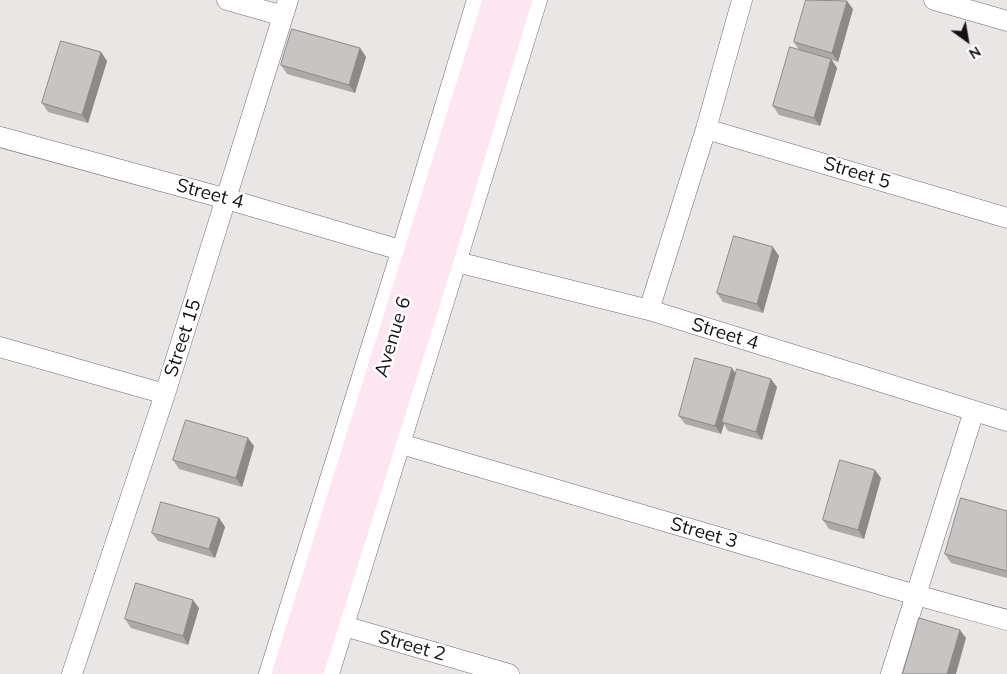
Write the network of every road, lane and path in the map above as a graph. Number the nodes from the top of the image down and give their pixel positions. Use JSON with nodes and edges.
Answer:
{"nodes":[{"id":1,"x":226,"y":0,"type":"edge"},
{"id":2,"x":477,"y":0,"type":"edge"},
{"id":3,"x":497,"y":0,"type":"edge"},
{"id":4,"x":518,"y":0,"type":"edge"},
{"id":5,"x":537,"y":0,"type":"edge"},
{"id":6,"x":742,"y":0,"type":"edge"},
{"id":7,"x":934,"y":0,"type":"edge"},
{"id":8,"x":285,"y":8,"type":"edge"},
{"id":9,"x":1007,"y":21,"type":"edge"},
{"id":10,"x":706,"y":129,"type":"junction"},
{"id":11,"x":0,"y":137,"type":"edge"},
{"id":12,"x":227,"y":199,"type":"junction"},
{"id":13,"x":1007,"y":218,"type":"edge"},
{"id":14,"x":429,"y":256,"type":"junction"},
{"id":15,"x":649,"y":310,"type":"junction"},
{"id":16,"x":0,"y":348,"type":"edge"},
{"id":17,"x":165,"y":394,"type":"junction"},
{"id":18,"x":974,"y":411,"type":"junction"},
{"id":19,"x":1007,"y":421,"type":"edge"},
{"id":20,"x":401,"y":444,"type":"junction"},
{"id":21,"x":916,"y":595,"type":"junction"},
{"id":22,"x":1007,"y":620,"type":"edge"},
{"id":23,"x":344,"y":626,"type":"junction"},
{"id":24,"x":72,"y":674,"type":"edge"},
{"id":25,"x":269,"y":674,"type":"edge"},
{"id":26,"x":286,"y":674,"type":"edge"},
{"id":27,"x":310,"y":674,"type":"edge"},
{"id":28,"x":329,"y":674,"type":"edge"},
{"id":29,"x":509,"y":674,"type":"edge"},
{"id":30,"x":892,"y":674,"type":"edge"}],
"edges":[{"from":1,"to":8,"type":"street"},
{"from":2,"to":14,"type":"street"},
{"from":3,"to":14,"type":"main road","name":"Avenue 6"},
{"from":4,"to":14,"type":"main road","name":"Avenue 6"},
{"from":5,"to":14,"type":"street"},
{"from":6,"to":10,"type":"street"},
{"from":7,"to":9,"type":"street"},
{"from":8,"to":12,"type":"street","name":"Street 15"},
{"from":10,"to":13,"type":"street","name":"Street 5"},
{"from":10,"to":15,"type":"street"},
{"from":11,"to":12,"type":"street","name":"Street 4"},
{"from":12,"to":14,"type":"street","name":"Street 4"},
{"from":12,"to":17,"type":"street","name":"Street 15"},
{"from":14,"to":15,"type":"street","name":"Street 4"},
{"from":14,"to":20,"type":"street"},
{"from":14,"to":25,"type":"street"},
{"from":14,"to":26,"type":"main road","name":"Avenue 6"},
{"from":14,"to":27,"type":"main road","name":"Avenue 6"},
{"from":15,"to":18,"type":"street","name":"Street 4"},
{"from":16,"to":17,"type":"street"},
{"from":17,"to":24,"type":"street","name":"Street 15"},
{"from":18,"to":19,"type":"street","name":"Street 4"},
{"from":18,"to":21,"type":"street"},
{"from":20,"to":21,"type":"street","name":"Street 3"},
{"from":20,"to":23,"type":"street"},
{"from":21,"to":22,"type":"street","name":"Street 3"},
{"from":21,"to":30,"type":"street"},
{"from":23,"to":28,"type":"street"},
{"from":23,"to":29,"type":"street","name":"Street 2"}]}
